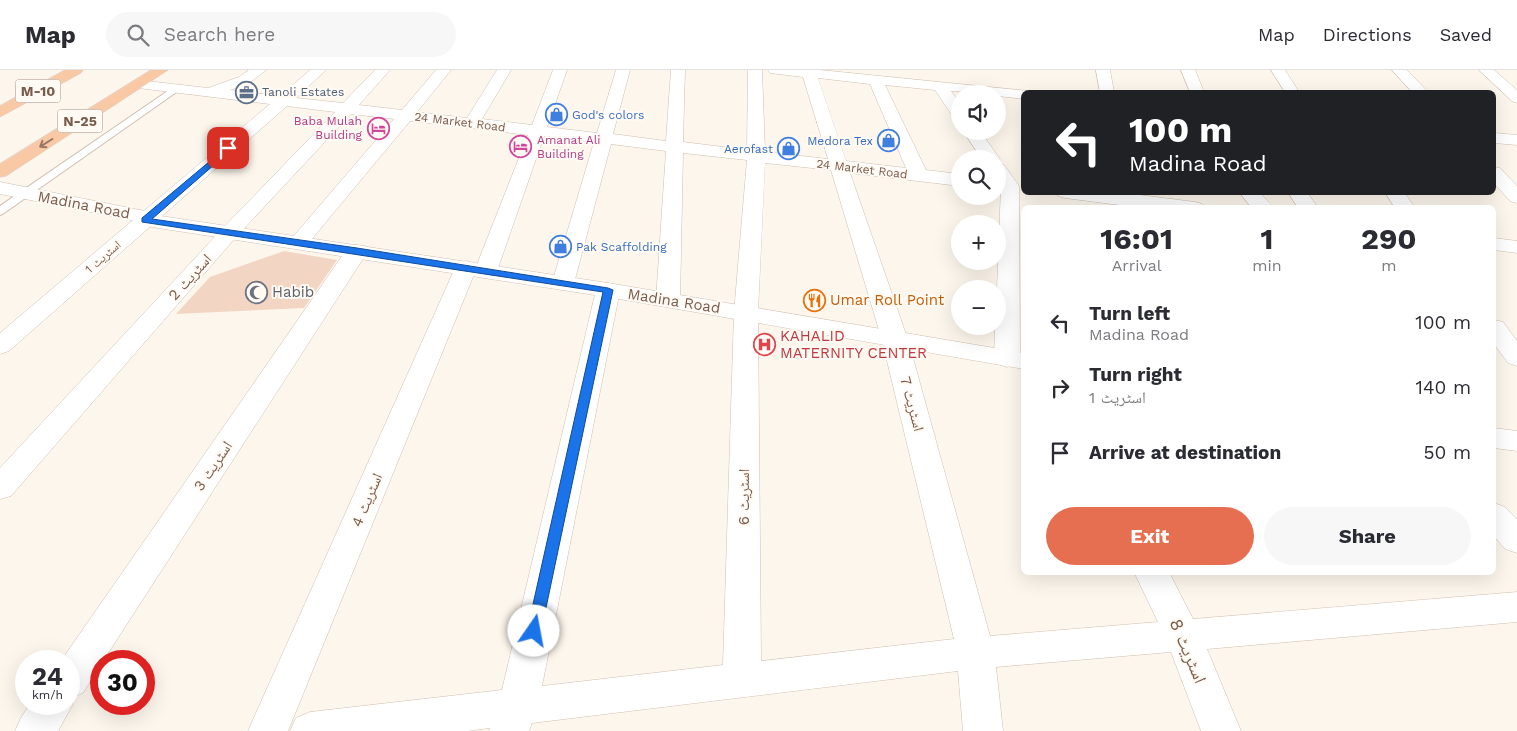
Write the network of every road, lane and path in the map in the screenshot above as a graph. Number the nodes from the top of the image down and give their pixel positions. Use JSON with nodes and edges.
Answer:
{"nodes":[{"id":1,"x":76,"y":70,"type":"edge"},
{"id":2,"x":161,"y":70,"type":"edge"},
{"id":3,"x":259,"y":70,"type":"edge"},
{"id":4,"x":319,"y":70,"type":"edge"},
{"id":5,"x":383,"y":70,"type":"edge"},
{"id":6,"x":444,"y":70,"type":"edge"},
{"id":7,"x":504,"y":70,"type":"edge"},
{"id":8,"x":560,"y":70,"type":"edge"},
{"id":9,"x":623,"y":70,"type":"edge"},
{"id":10,"x":678,"y":70,"type":"edge"},
{"id":11,"x":755,"y":70,"type":"edge"},
{"id":12,"x":775,"y":70,"type":"edge"},
{"id":13,"x":1103,"y":70,"type":"edge"},
{"id":14,"x":1188,"y":70,"type":"edge"},
{"id":15,"x":1278,"y":70,"type":"edge"},
{"id":16,"x":1399,"y":70,"type":"edge"},
{"id":17,"x":1486,"y":70,"type":"edge"},
{"id":18,"x":809,"y":73,"type":"junction"},
{"id":19,"x":841,"y":73,"type":"edge"},
{"id":20,"x":139,"y":77,"type":"edge"},
{"id":21,"x":923,"y":77,"type":"edge"},
{"id":22,"x":875,"y":79,"type":"junction"},
{"id":23,"x":940,"y":86,"type":"junction"},
{"id":24,"x":1016,"y":88,"type":"edge"},
{"id":25,"x":175,"y":89,"type":"junction"},
{"id":26,"x":1107,"y":90,"type":"edge"},
{"id":27,"x":1196,"y":90,"type":"edge"},
{"id":28,"x":1291,"y":90,"type":"edge"},
{"id":29,"x":1418,"y":90,"type":"edge"},
{"id":30,"x":209,"y":92,"type":"junction"},
{"id":31,"x":1517,"y":98,"type":"edge"},
{"id":32,"x":284,"y":101,"type":"junction"},
{"id":33,"x":1021,"y":101,"type":"edge"},
{"id":34,"x":951,"y":102,"type":"edge"},
{"id":35,"x":347,"y":108,"type":"junction"},
{"id":36,"x":0,"y":112,"type":"edge"},
{"id":37,"x":406,"y":115,"type":"junction"},
{"id":38,"x":472,"y":123,"type":"junction"},
{"id":39,"x":538,"y":131,"type":"junction"},
{"id":40,"x":1496,"y":138,"type":"edge"},
{"id":41,"x":604,"y":139,"type":"junction"},
{"id":42,"x":1517,"y":140,"type":"edge"},
{"id":43,"x":674,"y":147,"type":"junction"},
{"id":44,"x":0,"y":155,"type":"edge"},
{"id":45,"x":756,"y":157,"type":"junction"},
{"id":46,"x":839,"y":166,"type":"junction"},
{"id":47,"x":0,"y":172,"type":"edge"},
{"id":48,"x":1496,"y":174,"type":"edge"},
{"id":49,"x":919,"y":176,"type":"junction"},
{"id":50,"x":951,"y":179,"type":"edge"},
{"id":51,"x":1007,"y":182,"type":"edge"},
{"id":52,"x":0,"y":188,"type":"edge"},
{"id":53,"x":25,"y":193,"type":"junction"},
{"id":54,"x":1099,"y":195,"type":"edge"},
{"id":55,"x":1251,"y":195,"type":"edge"},
{"id":56,"x":1517,"y":197,"type":"edge"},
{"id":57,"x":1172,"y":202,"type":"edge"},
{"id":58,"x":1261,"y":205,"type":"edge"},
{"id":59,"x":0,"y":211,"type":"edge"},
{"id":60,"x":145,"y":220,"type":"junction"},
{"id":61,"x":230,"y":232,"type":"junction"},
{"id":62,"x":300,"y":242,"type":"junction"},
{"id":63,"x":1496,"y":244,"type":"edge"},
{"id":64,"x":1517,"y":247,"type":"edge"},
{"id":65,"x":357,"y":251,"type":"junction"},
{"id":66,"x":476,"y":270,"type":"junction"},
{"id":67,"x":564,"y":283,"type":"junction"},
{"id":68,"x":608,"y":290,"type":"junction"},
{"id":69,"x":668,"y":300,"type":"junction"},
{"id":70,"x":746,"y":313,"type":"junction"},
{"id":71,"x":1496,"y":330,"type":"edge"},
{"id":72,"x":895,"y":340,"type":"junction"},
{"id":73,"x":0,"y":346,"type":"edge"},
{"id":74,"x":1517,"y":358,"type":"edge"},
{"id":75,"x":1015,"y":360,"type":"edge"},
{"id":76,"x":1496,"y":438,"type":"edge"},
{"id":77,"x":1517,"y":441,"type":"edge"},
{"id":78,"x":0,"y":488,"type":"edge"},
{"id":79,"x":1496,"y":517,"type":"edge"},
{"id":80,"x":1517,"y":540,"type":"edge"},
{"id":81,"x":1152,"y":575,"type":"edge"},
{"id":82,"x":1517,"y":607,"type":"edge"},
{"id":83,"x":1183,"y":636,"type":"junction"},
{"id":84,"x":976,"y":653,"type":"junction"},
{"id":85,"x":80,"y":665,"type":"edge"},
{"id":86,"x":742,"y":680,"type":"junction"},
{"id":87,"x":46,"y":715,"type":"edge"},
{"id":88,"x":514,"y":719,"type":"edge"},
{"id":89,"x":35,"y":731,"type":"edge"},
{"id":90,"x":268,"y":731,"type":"edge"},
{"id":91,"x":310,"y":731,"type":"edge"},
{"id":92,"x":983,"y":731,"type":"edge"},
{"id":93,"x":1221,"y":731,"type":"edge"}],
"edges":[{"from":1,"to":36,"type":"highway","number":"M-10"},
{"from":2,"to":20,"type":"highway","number":"N-25"},
{"from":3,"to":30,"type":"street"},
{"from":4,"to":32,"type":"street","name":"اسٹریٹ 1"},
{"from":5,"to":35,"type":"street","name":"اسٹریٹ 2"},
{"from":6,"to":37,"type":"street"},
{"from":7,"to":38,"type":"street"},
{"from":8,"to":39,"type":"street","name":"اسٹریٹ 4"},
{"from":9,"to":41,"type":"street"},
{"from":10,"to":43,"type":"street"},
{"from":11,"to":45,"type":"street","name":"اسٹریٹ 6"},
{"from":12,"to":18,"type":"street"},
{"from":13,"to":26,"type":"street"},
{"from":14,"to":27,"type":"street"},
{"from":15,"to":28,"type":"street"},
{"from":16,"to":29,"type":"street"},
{"from":17,"to":31,"type":"street"},
{"from":18,"to":19,"type":"street"},
{"from":18,"to":46,"type":"street","name":"اسٹریٹ 7"},
{"from":19,"to":22,"type":"street"},
{"from":20,"to":25,"type":"street","name":"24 Market Road"},
{"from":20,"to":44,"type":"highway","number":"N-25"},
{"from":20,"to":47,"type":"highway","number":"N-25","one_way":true},
{"from":21,"to":22,"type":"street"},
{"from":21,"to":23,"type":"street"},
{"from":22,"to":49,"type":"street"},
{"from":23,"to":24,"type":"street"},
{"from":23,"to":34,"type":"street"},
{"from":24,"to":33,"type":"street"},
{"from":25,"to":30,"type":"street","name":"24 Market Road"},
{"from":25,"to":53,"type":"lane"},
{"from":30,"to":32,"type":"street","name":"24 Market Road"},
{"from":32,"to":35,"type":"street","name":"24 Market Road"},
{"from":32,"to":60,"type":"street","name":"اسٹریٹ 1"},
{"from":35,"to":37,"type":"street","name":"24 Market Road"},
{"from":35,"to":61,"type":"street","name":"اسٹریٹ 2"},
{"from":37,"to":38,"type":"street","name":"24 Market Road"},
{"from":37,"to":62,"type":"street"},
{"from":38,"to":39,"type":"street","name":"24 Market Road"},
{"from":39,"to":41,"type":"street","name":"24 Market Road"},
{"from":39,"to":66,"type":"street","name":"اسٹریٹ 4"},
{"from":40,"to":42,"type":"street"},
{"from":41,"to":43,"type":"street","name":"24 Market Road"},
{"from":41,"to":67,"type":"street"},
{"from":43,"to":45,"type":"street","name":"24 Market Road"},
{"from":43,"to":69,"type":"street"},
{"from":45,"to":46,"type":"street","name":"24 Market Road"},
{"from":45,"to":70,"type":"street","name":"اسٹریٹ 6"},
{"from":46,"to":49,"type":"street","name":"24 Market Road"},
{"from":46,"to":72,"type":"street","name":"اسٹریٹ 7"},
{"from":48,"to":56,"type":"street"},
{"from":49,"to":50,"type":"street","name":"24 Market Road"},
{"from":51,"to":75,"type":"street"},
{"from":52,"to":53,"type":"street","name":"Madina Road"},
{"from":53,"to":59,"type":"lane"},
{"from":53,"to":60,"type":"street","name":"Madina Road"},
{"from":54,"to":57,"type":"street"},
{"from":55,"to":58,"type":"street"},
{"from":60,"to":61,"type":"street","name":"Madina Road"},
{"from":60,"to":73,"type":"street","name":"اسٹریٹ 1"},
{"from":61,"to":62,"type":"street","name":"Madina Road"},
{"from":61,"to":78,"type":"street","name":"اسٹریٹ 2"},
{"from":62,"to":65,"type":"street","name":"Madina Road"},
{"from":63,"to":64,"type":"street"},
{"from":65,"to":66,"type":"street","name":"Madina Road"},
{"from":65,"to":85,"type":"street","name":"اسٹریٹ 3"},
{"from":66,"to":67,"type":"street","name":"Madina Road"},
{"from":66,"to":90,"type":"street","name":"اسٹریٹ 4"},
{"from":67,"to":68,"type":"street","name":"Madina Road"},
{"from":68,"to":69,"type":"street","name":"Madina Road"},
{"from":68,"to":88,"type":"street"},
{"from":69,"to":70,"type":"street","name":"Madina Road"},
{"from":70,"to":72,"type":"street","name":"Madina Road"},
{"from":70,"to":86,"type":"street","name":"اسٹریٹ 6"},
{"from":71,"to":74,"type":"street"},
{"from":72,"to":75,"type":"street","name":"Madina Road"},
{"from":72,"to":84,"type":"street","name":"اسٹریٹ 7"},
{"from":76,"to":77,"type":"street"},
{"from":79,"to":80,"type":"street"},
{"from":81,"to":83,"type":"street","name":"اسٹریٹ 8"},
{"from":82,"to":83,"type":"street"},
{"from":83,"to":84,"type":"street"},
{"from":83,"to":93,"type":"street","name":"اسٹریٹ 8"},
{"from":84,"to":86,"type":"street"},
{"from":84,"to":92,"type":"street","name":"اسٹریٹ 7"},
{"from":86,"to":88,"type":"street"},
{"from":87,"to":89,"type":"street"},
{"from":88,"to":91,"type":"street"}]}
